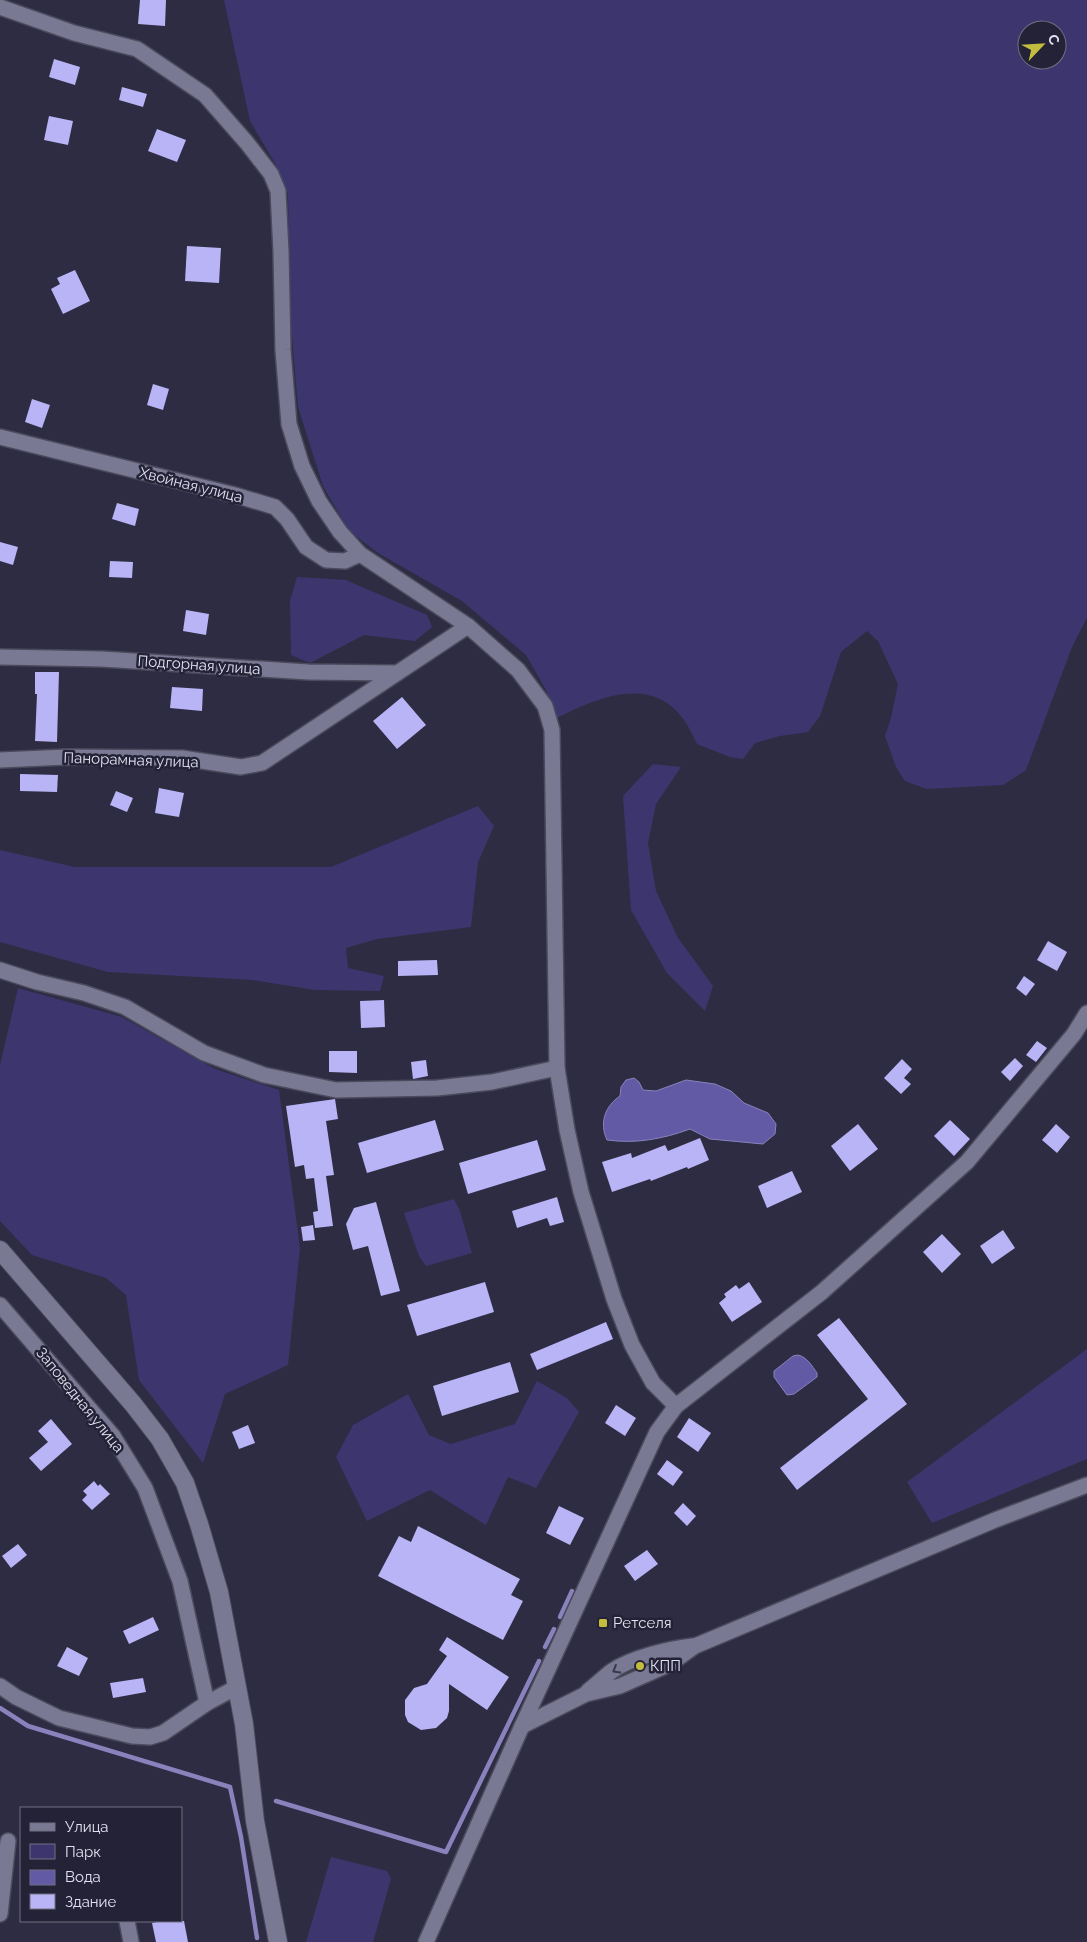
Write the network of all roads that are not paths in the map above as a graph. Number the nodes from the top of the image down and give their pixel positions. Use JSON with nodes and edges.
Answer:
{"nodes":[{"id":1,"x":0,"y":7,"type":"edge"},
{"id":2,"x":0,"y":437,"type":"edge"},
{"id":3,"x":360,"y":554,"type":"junction"},
{"id":4,"x":468,"y":626,"type":"junction"},
{"id":5,"x":0,"y":657,"type":"edge"},
{"id":6,"x":397,"y":673,"type":"junction"},
{"id":7,"x":0,"y":760,"type":"edge"},
{"id":8,"x":0,"y":970,"type":"edge"},
{"id":9,"x":1087,"y":1014,"type":"edge"},
{"id":10,"x":557,"y":1068,"type":"junction"},
{"id":11,"x":0,"y":1250,"type":"edge"},
{"id":12,"x":0,"y":1305,"type":"edge"},
{"id":13,"x":676,"y":1406,"type":"junction"},
{"id":14,"x":1087,"y":1485,"type":"edge"},
{"id":15,"x":0,"y":1686,"type":"edge"},
{"id":16,"x":237,"y":1687,"type":"junction"},
{"id":17,"x":207,"y":1702,"type":"junction"},
{"id":18,"x":522,"y":1726,"type":"junction"},
{"id":19,"x":8,"y":1841,"type":"dead end"},
{"id":20,"x":0,"y":1914,"type":"edge"},
{"id":21,"x":127,"y":1922,"type":"edge"},
{"id":22,"x":131,"y":1942,"type":"edge"},
{"id":23,"x":278,"y":1942,"type":"edge"},
{"id":24,"x":426,"y":1942,"type":"edge"}],
"edges":[{"from":1,"to":3,"type":"street"},
{"from":2,"to":3,"type":"street","name":"Хвойная улица"},
{"from":3,"to":4,"type":"street"},
{"from":4,"to":6,"type":"street"},
{"from":4,"to":10,"type":"street"},
{"from":5,"to":6,"type":"street","name":"Подгорная улица"},
{"from":6,"to":7,"type":"street","name":"Панорамная улица"},
{"from":8,"to":10,"type":"street"},
{"from":9,"to":13,"type":"street"},
{"from":10,"to":13,"type":"street"},
{"from":11,"to":16,"type":"street"},
{"from":12,"to":17,"type":"street","name":"Заповедная улица"},
{"from":13,"to":18,"type":"street"},
{"from":14,"to":18,"type":"street"},
{"from":15,"to":17,"type":"street"},
{"from":16,"to":17,"type":"street"},
{"from":16,"to":23,"type":"street"},
{"from":18,"to":24,"type":"street"},
{"from":19,"to":20,"type":"street"},
{"from":21,"to":22,"type":"street"}]}
